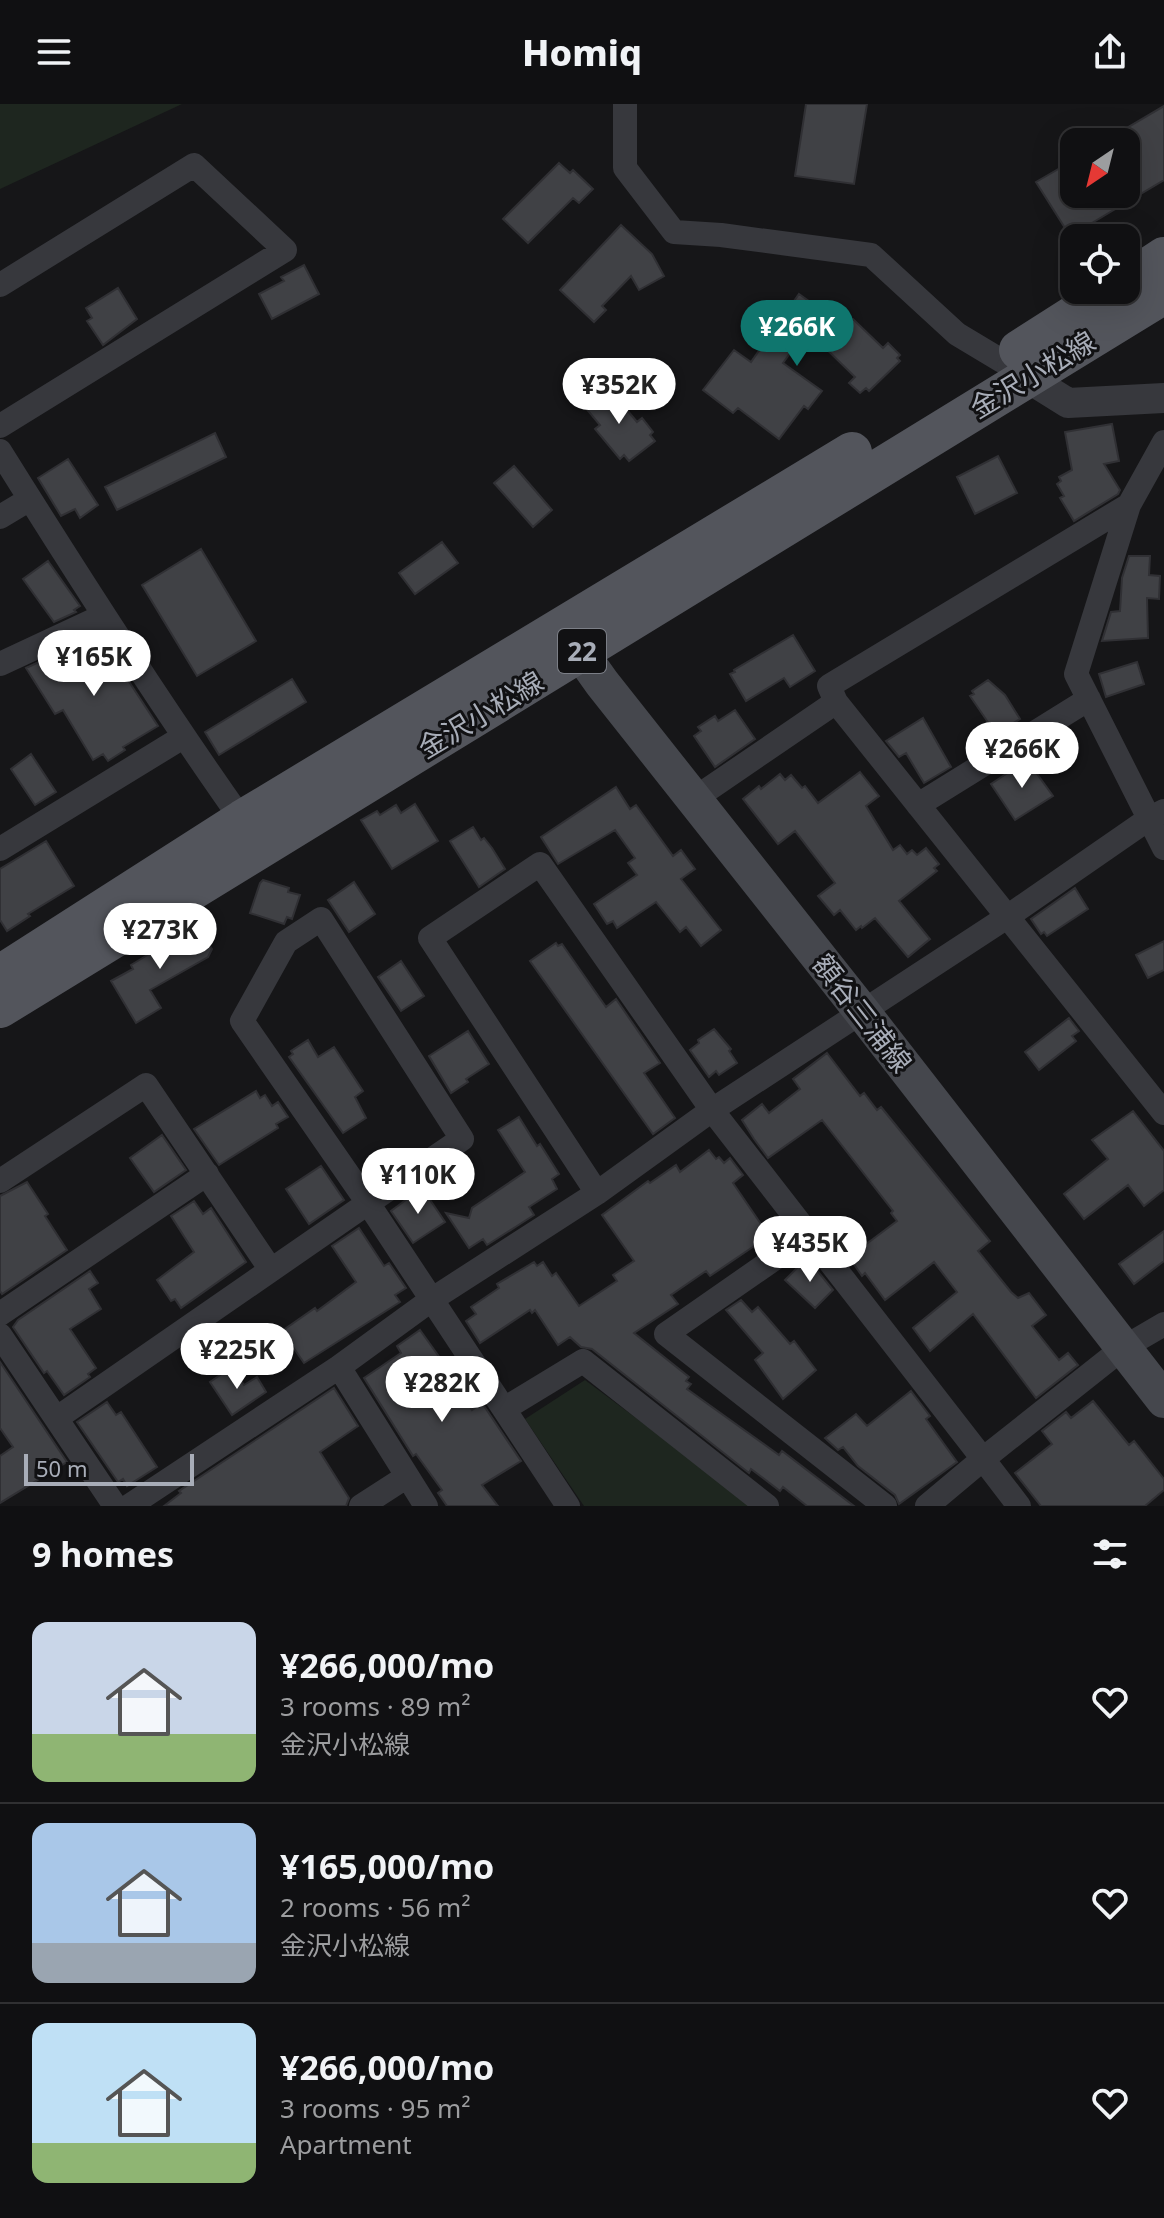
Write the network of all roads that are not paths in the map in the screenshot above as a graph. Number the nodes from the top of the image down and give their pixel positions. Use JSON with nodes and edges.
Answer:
{"nodes":[{"id":1,"x":625,"y":104,"type":"edge"},
{"id":2,"x":1164,"y":257,"type":"edge"},
{"id":3,"x":1140,"y":273,"type":"edge"},
{"id":4,"x":0,"y":285,"type":"edge"},
{"id":5,"x":1164,"y":294,"type":"edge"},
{"id":6,"x":1095,"y":304,"type":"edge"},
{"id":7,"x":1014,"y":369,"type":"junction"},
{"id":8,"x":1164,"y":398,"type":"edge"},
{"id":9,"x":0,"y":426,"type":"edge"},
{"id":10,"x":1164,"y":442,"type":"edge"},
{"id":11,"x":0,"y":451,"type":"edge"},
{"id":12,"x":30,"y":499,"type":"junction"},
{"id":13,"x":1129,"y":505,"type":"junction"},
{"id":14,"x":0,"y":517,"type":"edge"},
{"id":15,"x":103,"y":616,"type":"junction"},
{"id":16,"x":571,"y":640,"type":"junction"},
{"id":17,"x":0,"y":664,"type":"edge"},
{"id":18,"x":1089,"y":699,"type":"junction"},
{"id":19,"x":836,"y":702,"type":"junction"},
{"id":20,"x":183,"y":737,"type":"junction"},
{"id":21,"x":694,"y":799,"type":"junction"},
{"id":22,"x":918,"y":805,"type":"junction"},
{"id":23,"x":1157,"y":814,"type":"edge"},
{"id":24,"x":242,"y":820,"type":"junction"},
{"id":25,"x":1164,"y":848,"type":"edge"},
{"id":26,"x":0,"y":849,"type":"edge"},
{"id":27,"x":1007,"y":917,"type":"junction"},
{"id":28,"x":0,"y":975,"type":"edge"},
{"id":29,"x":0,"y":1008,"type":"edge"},
{"id":30,"x":863,"y":1013,"type":"junction"},
{"id":31,"x":712,"y":1110,"type":"junction"},
{"id":32,"x":1164,"y":1113,"type":"edge"},
{"id":33,"x":207,"y":1174,"type":"junction"},
{"id":34,"x":0,"y":1181,"type":"edge"},
{"id":35,"x":597,"y":1193,"type":"junction"},
{"id":36,"x":368,"y":1203,"type":"junction"},
{"id":37,"x":810,"y":1234,"type":"junction"},
{"id":38,"x":271,"y":1270,"type":"junction"},
{"id":39,"x":431,"y":1300,"type":"junction"},
{"id":40,"x":0,"y":1314,"type":"edge"},
{"id":41,"x":1164,"y":1324,"type":"edge"},
{"id":42,"x":0,"y":1335,"type":"edge"},
{"id":43,"x":1123,"y":1348,"type":"junction"},
{"id":44,"x":339,"y":1367,"type":"junction"},
{"id":45,"x":1164,"y":1400,"type":"edge"},
{"id":46,"x":504,"y":1409,"type":"junction"},
{"id":47,"x":57,"y":1418,"type":"junction"},
{"id":48,"x":983,"y":1459,"type":"junction"},
{"id":49,"x":406,"y":1477,"type":"junction"},
{"id":50,"x":115,"y":1506,"type":"edge"},
{"id":51,"x":129,"y":1506,"type":"edge"},
{"id":52,"x":361,"y":1506,"type":"edge"},
{"id":53,"x":426,"y":1506,"type":"edge"},
{"id":54,"x":568,"y":1506,"type":"edge"},
{"id":55,"x":767,"y":1506,"type":"edge"},
{"id":56,"x":885,"y":1506,"type":"edge"},
{"id":57,"x":927,"y":1506,"type":"edge"},
{"id":58,"x":1019,"y":1506,"type":"edge"}],
"edges":[{"from":1,"to":7,"type":"street"},
{"from":2,"to":3,"type":"main road"},
{"from":4,"to":9,"type":"street"},
{"from":5,"to":7,"type":"main road","name":"金沢小松線","number":"22"},
{"from":6,"to":7,"type":"main road","name":"金沢小松線","number":"22"},
{"from":7,"to":8,"type":"street"},
{"from":7,"to":16,"type":"main road","name":"金沢小松線","number":"22"},
{"from":10,"to":13,"type":"street"},
{"from":11,"to":12,"type":"street"},
{"from":12,"to":14,"type":"street"},
{"from":12,"to":15,"type":"street"},
{"from":13,"to":18,"type":"street"},
{"from":13,"to":19,"type":"street"},
{"from":15,"to":17,"type":"street"},
{"from":15,"to":20,"type":"street"},
{"from":16,"to":21,"type":"main road","name":"額谷三浦線"},
{"from":16,"to":24,"type":"main road","name":"金沢小松線","number":"22"},
{"from":16,"to":29,"type":"main road","name":"金沢小松線","number":"22"},
{"from":18,"to":22,"type":"street"},
{"from":18,"to":23,"type":"street"},
{"from":19,"to":21,"type":"street"},
{"from":19,"to":22,"type":"street"},
{"from":20,"to":24,"type":"street"},
{"from":20,"to":26,"type":"street"},
{"from":21,"to":30,"type":"main road","name":"額谷三浦線"},
{"from":22,"to":27,"type":"street"},
{"from":23,"to":25,"type":"street"},
{"from":23,"to":27,"type":"street"},
{"from":24,"to":28,"type":"main road","name":"金沢小松線","number":"22"},
{"from":27,"to":30,"type":"street"},
{"from":27,"to":32,"type":"street"},
{"from":30,"to":31,"type":"street"},
{"from":30,"to":43,"type":"main road","name":"額谷三浦線"},
{"from":31,"to":35,"type":"street"},
{"from":31,"to":35,"type":"street"},
{"from":31,"to":37,"type":"street"},
{"from":33,"to":34,"type":"street"},
{"from":33,"to":38,"type":"street"},
{"from":33,"to":40,"type":"street"},
{"from":35,"to":39,"type":"street"},
{"from":36,"to":36,"type":"street"},
{"from":36,"to":38,"type":"street"},
{"from":36,"to":39,"type":"street"},
{"from":37,"to":48,"type":"street"},
{"from":37,"to":56,"type":"street"},
{"from":38,"to":47,"type":"street"},
{"from":39,"to":44,"type":"street"},
{"from":39,"to":46,"type":"street"},
{"from":41,"to":43,"type":"street"},
{"from":42,"to":47,"type":"street"},
{"from":43,"to":45,"type":"main road","name":"額谷三浦線"},
{"from":43,"to":48,"type":"street"},
{"from":44,"to":49,"type":"street"},
{"from":44,"to":51,"type":"street"},
{"from":46,"to":54,"type":"street"},
{"from":46,"to":55,"type":"street"},
{"from":47,"to":50,"type":"street"},
{"from":48,"to":57,"type":"street"},
{"from":48,"to":58,"type":"street"},
{"from":49,"to":52,"type":"street"},
{"from":49,"to":53,"type":"street"}]}
